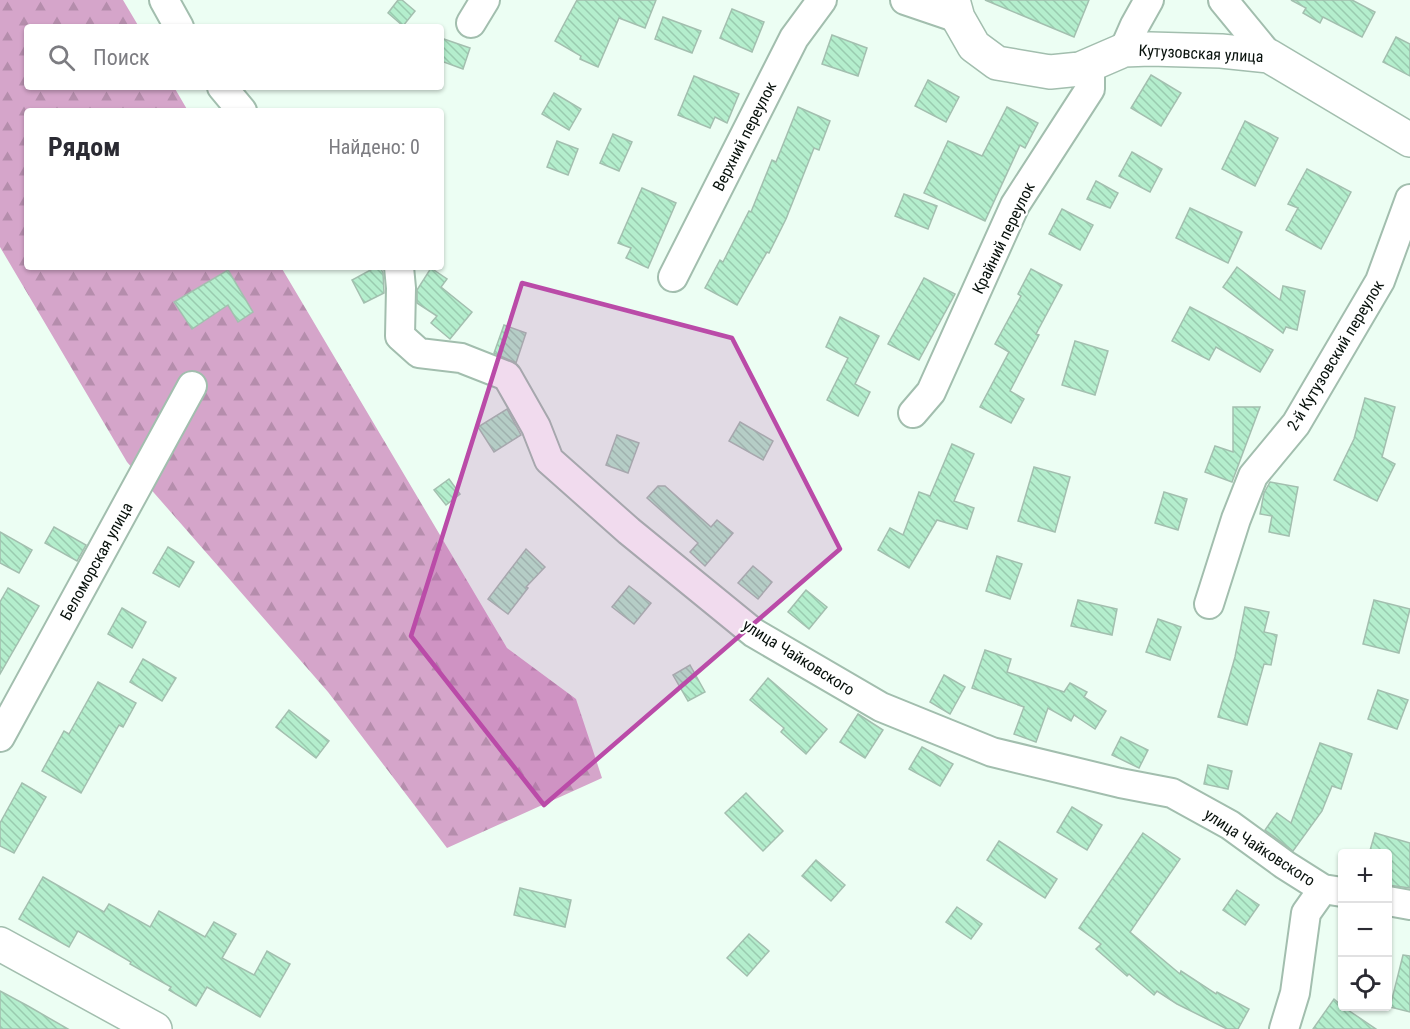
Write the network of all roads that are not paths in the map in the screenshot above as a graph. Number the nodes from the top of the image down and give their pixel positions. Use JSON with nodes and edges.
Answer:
{"nodes":[{"id":1,"x":164,"y":0,"type":"edge"},
{"id":2,"x":822,"y":0,"type":"edge"},
{"id":3,"x":905,"y":0,"type":"edge"},
{"id":4,"x":1149,"y":0,"type":"edge"},
{"id":5,"x":1223,"y":0,"type":"edge"},
{"id":6,"x":956,"y":9,"type":"edge"},
{"id":7,"x":177,"y":24,"type":"edge"},
{"id":8,"x":1124,"y":50,"type":"junction"},
{"id":9,"x":1269,"y":56,"type":"junction"},
{"id":10,"x":1090,"y":65,"type":"junction"},
{"id":11,"x":224,"y":90,"type":"edge"},
{"id":12,"x":240,"y":108,"type":"edge"},
{"id":13,"x":1410,"y":140,"type":"edge"},
{"id":14,"x":1410,"y":199,"type":"edge"},
{"id":15,"x":399,"y":270,"type":"edge"},
{"id":16,"x":673,"y":277,"type":"dead end"},
{"id":17,"x":192,"y":386,"type":"dead end"},
{"id":18,"x":913,"y":413,"type":"dead end"},
{"id":19,"x":1209,"y":604,"type":"dead end"},
{"id":20,"x":0,"y":737,"type":"edge"},
{"id":21,"x":1333,"y":890,"type":"edge"},
{"id":22,"x":1392,"y":902,"type":"edge"},
{"id":23,"x":1410,"y":905,"type":"edge"},
{"id":24,"x":0,"y":944,"type":"edge"},
{"id":25,"x":154,"y":1029,"type":"edge"},
{"id":26,"x":1284,"y":1029,"type":"edge"}],
"edges":[{"from":1,"to":7,"type":"street"},
{"from":2,"to":16,"type":"street","name":"Верхний переулок"},
{"from":3,"to":6,"type":"street"},
{"from":4,"to":8,"type":"street"},
{"from":5,"to":9,"type":"street"},
{"from":6,"to":10,"type":"street","name":"Кутузовская улица"},
{"from":8,"to":9,"type":"street","name":"Кутузовская улица"},
{"from":8,"to":10,"type":"street","name":"Кутузовская улица"},
{"from":9,"to":13,"type":"street","name":"Кутузовская улица"},
{"from":10,"to":18,"type":"street","name":"Крайний переулок"},
{"from":11,"to":12,"type":"street"},
{"from":14,"to":19,"type":"street","name":"2-й Кутузовский переулок"},
{"from":15,"to":21,"type":"street","name":"улица Чайковского"},
{"from":17,"to":20,"type":"street","name":"Беломорская улица"},
{"from":21,"to":26,"type":"street"},
{"from":22,"to":23,"type":"street"},
{"from":24,"to":25,"type":"street"}]}
